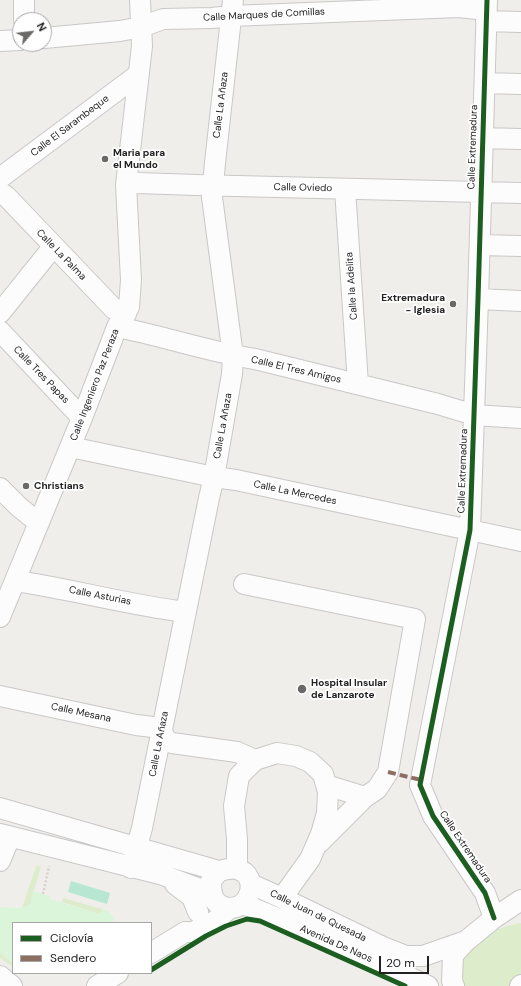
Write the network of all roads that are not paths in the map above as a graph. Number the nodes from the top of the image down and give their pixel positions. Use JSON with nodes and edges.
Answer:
{"nodes":[{"id":1,"x":24,"y":0,"type":"edge"},
{"id":2,"x":140,"y":0,"type":"edge"},
{"id":3,"x":232,"y":8,"type":"edge"},
{"id":4,"x":486,"y":10,"type":"edge"},
{"id":5,"x":24,"y":12,"type":"edge"},
{"id":6,"x":521,"y":22,"type":"edge"},
{"id":7,"x":141,"y":27,"type":"junction"},
{"id":8,"x":52,"y":37,"type":"edge"},
{"id":9,"x":12,"y":40,"type":"edge"},
{"id":10,"x":0,"y":41,"type":"edge"},
{"id":11,"x":139,"y":74,"type":"junction"},
{"id":12,"x":484,"y":83,"type":"junction"},
{"id":13,"x":521,"y":84,"type":"edge"},
{"id":14,"x":482,"y":138,"type":"junction"},
{"id":15,"x":521,"y":139,"type":"edge"},
{"id":16,"x":0,"y":178,"type":"edge"},
{"id":17,"x":126,"y":185,"type":"junction"},
{"id":18,"x":213,"y":186,"type":"junction"},
{"id":19,"x":346,"y":189,"type":"junction"},
{"id":20,"x":0,"y":192,"type":"edge"},
{"id":21,"x":481,"y":192,"type":"junction"},
{"id":22,"x":521,"y":193,"type":"edge"},
{"id":23,"x":480,"y":245,"type":"junction"},
{"id":24,"x":521,"y":246,"type":"edge"},
{"id":25,"x":53,"y":247,"type":"junction"},
{"id":26,"x":478,"y":300,"type":"junction"},
{"id":27,"x":521,"y":300,"type":"edge"},
{"id":28,"x":0,"y":313,"type":"edge"},
{"id":29,"x":122,"y":320,"type":"junction"},
{"id":30,"x":0,"y":331,"type":"edge"},
{"id":31,"x":234,"y":356,"type":"junction"},
{"id":32,"x":358,"y":384,"type":"junction"},
{"id":33,"x":474,"y":415,"type":"junction"},
{"id":34,"x":82,"y":418,"type":"junction"},
{"id":35,"x":521,"y":418,"type":"edge"},
{"id":36,"x":69,"y":450,"type":"junction"},
{"id":37,"x":214,"y":477,"type":"junction"},
{"id":38,"x":0,"y":488,"type":"edge"},
{"id":39,"x":39,"y":523,"type":"junction"},
{"id":40,"x":470,"y":530,"type":"junction"},
{"id":41,"x":521,"y":540,"type":"edge"},
{"id":42,"x":15,"y":581,"type":"junction"},
{"id":43,"x":244,"y":584,"type":"dead end"},
{"id":44,"x":186,"y":612,"type":"junction"},
{"id":45,"x":0,"y":617,"type":"edge"},
{"id":46,"x":0,"y":696,"type":"edge"},
{"id":47,"x":161,"y":728,"type":"junction"},
{"id":48,"x":254,"y":760,"type":"junction"},
{"id":49,"x":326,"y":785,"type":"junction"},
{"id":50,"x":365,"y":797,"type":"junction"},
{"id":51,"x":0,"y":808,"type":"edge"},
{"id":52,"x":5,"y":835,"type":"edge"},
{"id":53,"x":136,"y":847,"type":"junction"},
{"id":54,"x":315,"y":848,"type":"junction"},
{"id":55,"x":0,"y":861,"type":"edge"},
{"id":56,"x":131,"y":868,"type":"junction"},
{"id":57,"x":228,"y":870,"type":"junction"},
{"id":58,"x":160,"y":874,"type":"junction"},
{"id":59,"x":251,"y":884,"type":"junction"},
{"id":60,"x":211,"y":893,"type":"junction"},
{"id":61,"x":282,"y":898,"type":"junction"},
{"id":62,"x":521,"y":900,"type":"edge"},
{"id":63,"x":237,"y":906,"type":"junction"},
{"id":64,"x":521,"y":911,"type":"edge"},
{"id":65,"x":198,"y":912,"type":"junction"},
{"id":66,"x":494,"y":918,"type":"junction"},
{"id":67,"x":185,"y":932,"type":"junction"},
{"id":68,"x":466,"y":940,"type":"junction"},
{"id":69,"x":152,"y":952,"type":"edge"},
{"id":70,"x":116,"y":974,"type":"edge"},
{"id":71,"x":0,"y":976,"type":"edge"},
{"id":72,"x":401,"y":980,"type":"edge"},
{"id":73,"x":12,"y":986,"type":"edge"},
{"id":74,"x":97,"y":986,"type":"edge"},
{"id":75,"x":428,"y":986,"type":"edge"},
{"id":76,"x":454,"y":986,"type":"edge"}],
"edges":[{"from":1,"to":5,"type":"street"},
{"from":2,"to":7,"type":"street","name":"Calle Ingeniero Paz Peraza"},
{"from":3,"to":4,"type":"street","name":"Calle Marques de Comillas"},
{"from":3,"to":7,"type":"street","name":"Calle Marques de Comillas"},
{"from":3,"to":18,"type":"street","name":"Calle La Añaza"},
{"from":4,"to":6,"type":"street","name":"Calle Marques de Comillas"},
{"from":4,"to":12,"type":"street","name":"Calle Extremadura"},
{"from":7,"to":8,"type":"street","name":"Calle Marques de Comillas"},
{"from":7,"to":11,"type":"street","name":"Calle Ingeniero Paz Peraza"},
{"from":9,"to":10,"type":"street"},
{"from":11,"to":16,"type":"street","name":"Calle El Sarambeque"},
{"from":11,"to":17,"type":"street","name":"Calle Ingeniero Paz Peraza"},
{"from":12,"to":13,"type":"street"},
{"from":12,"to":14,"type":"street","name":"Calle Extremadura"},
{"from":14,"to":15,"type":"street"},
{"from":14,"to":21,"type":"street","name":"Calle Extremadura"},
{"from":17,"to":18,"type":"street","name":"Calle Oviedo"},
{"from":17,"to":29,"type":"street","name":"Calle Ingeniero Paz Peraza"},
{"from":18,"to":19,"type":"street","name":"Calle Oviedo"},
{"from":18,"to":31,"type":"street","name":"Calle La Añaza"},
{"from":19,"to":21,"type":"street","name":"Calle Oviedo"},
{"from":19,"to":32,"type":"street","name":"Calle la Adelita"},
{"from":20,"to":25,"type":"street","name":"Calle La Palma"},
{"from":21,"to":22,"type":"street","name":"Calle Oviedo"},
{"from":21,"to":23,"type":"street","name":"Calle Extremadura"},
{"from":23,"to":24,"type":"street"},
{"from":23,"to":26,"type":"street","name":"Calle Extremadura"},
{"from":25,"to":28,"type":"street"},
{"from":25,"to":29,"type":"street","name":"Calle La Palma"},
{"from":26,"to":27,"type":"street"},
{"from":26,"to":33,"type":"street","name":"Calle Extremadura"},
{"from":29,"to":31,"type":"street","name":"Calle El Tres Amigos"},
{"from":29,"to":34,"type":"street","name":"Calle Ingeniero Paz Peraza"},
{"from":30,"to":34,"type":"street","name":"Calle Tres Papas"},
{"from":31,"to":32,"type":"street","name":"Calle El Tres Amigos"},
{"from":31,"to":37,"type":"street","name":"Calle La Añaza"},
{"from":32,"to":33,"type":"street","name":"Calle El Tres Amigos"},
{"from":33,"to":35,"type":"street","name":"Calle El Tres Amigos"},
{"from":33,"to":40,"type":"street","name":"Calle Extremadura"},
{"from":34,"to":36,"type":"street","name":"Calle Ingeniero Paz Peraza"},
{"from":36,"to":37,"type":"street","name":"Calle La Mercedes"},
{"from":36,"to":39,"type":"street","name":"Calle Ingeniero Paz Peraza"},
{"from":37,"to":40,"type":"street","name":"Calle La Mercedes"},
{"from":37,"to":44,"type":"street","name":"Calle La Añaza"},
{"from":38,"to":39,"type":"street"},
{"from":39,"to":42,"type":"street","name":"Calle Ingeniero Paz Peraza"},
{"from":40,"to":41,"type":"street","name":"Calle La Mercedes"},
{"from":40,"to":66,"type":"street","name":"Calle Extremadura"},
{"from":42,"to":44,"type":"street","name":"Calle Asturias"},
{"from":42,"to":45,"type":"street","name":"Calle Ingeniero Paz Peraza"},
{"from":43,"to":50,"type":"street"},
{"from":44,"to":47,"type":"street","name":"Calle La Añaza"},
{"from":46,"to":47,"type":"street","name":"Calle Mesana"},
{"from":47,"to":48,"type":"street"},
{"from":47,"to":53,"type":"street","name":"Calle La Añaza"},
{"from":48,"to":49,"type":"street"},
{"from":48,"to":57,"type":"street"},
{"from":49,"to":50,"type":"street"},
{"from":49,"to":54,"type":"street"},
{"from":50,"to":54,"type":"street"},
{"from":51,"to":53,"type":"street"},
{"from":52,"to":55,"type":"street"},
{"from":52,"to":56,"type":"street"},
{"from":53,"to":56,"type":"street","name":"Calle La Añaza"},
{"from":53,"to":57,"type":"street"},
{"from":54,"to":61,"type":"street"},
{"from":56,"to":58,"type":"street"},
{"from":57,"to":59,"type":"street"},
{"from":57,"to":60,"type":"street"},
{"from":58,"to":60,"type":"street"},
{"from":58,"to":65,"type":"street"},
{"from":59,"to":61,"type":"street","name":"Calle Juan de Quesada"},
{"from":59,"to":63,"type":"street"},
{"from":60,"to":63,"type":"street"},
{"from":60,"to":65,"type":"street"},
{"from":61,"to":68,"type":"street","name":"Calle Juan de Quesada"},
{"from":62,"to":66,"type":"street","name":"Calle Juan de Quesada"},
{"from":63,"to":67,"type":"street"},
{"from":63,"to":72,"type":"street","name":"Avenida De Naos"},
{"from":64,"to":66,"type":"street"},
{"from":65,"to":67,"type":"street"},
{"from":66,"to":68,"type":"street","name":"Calle Juan de Quesada"},
{"from":67,"to":69,"type":"street"},
{"from":68,"to":76,"type":"street"},
{"from":70,"to":74,"type":"street"},
{"from":71,"to":73,"type":"street"},
{"from":72,"to":75,"type":"street","name":"Avenida De Naos"}]}
